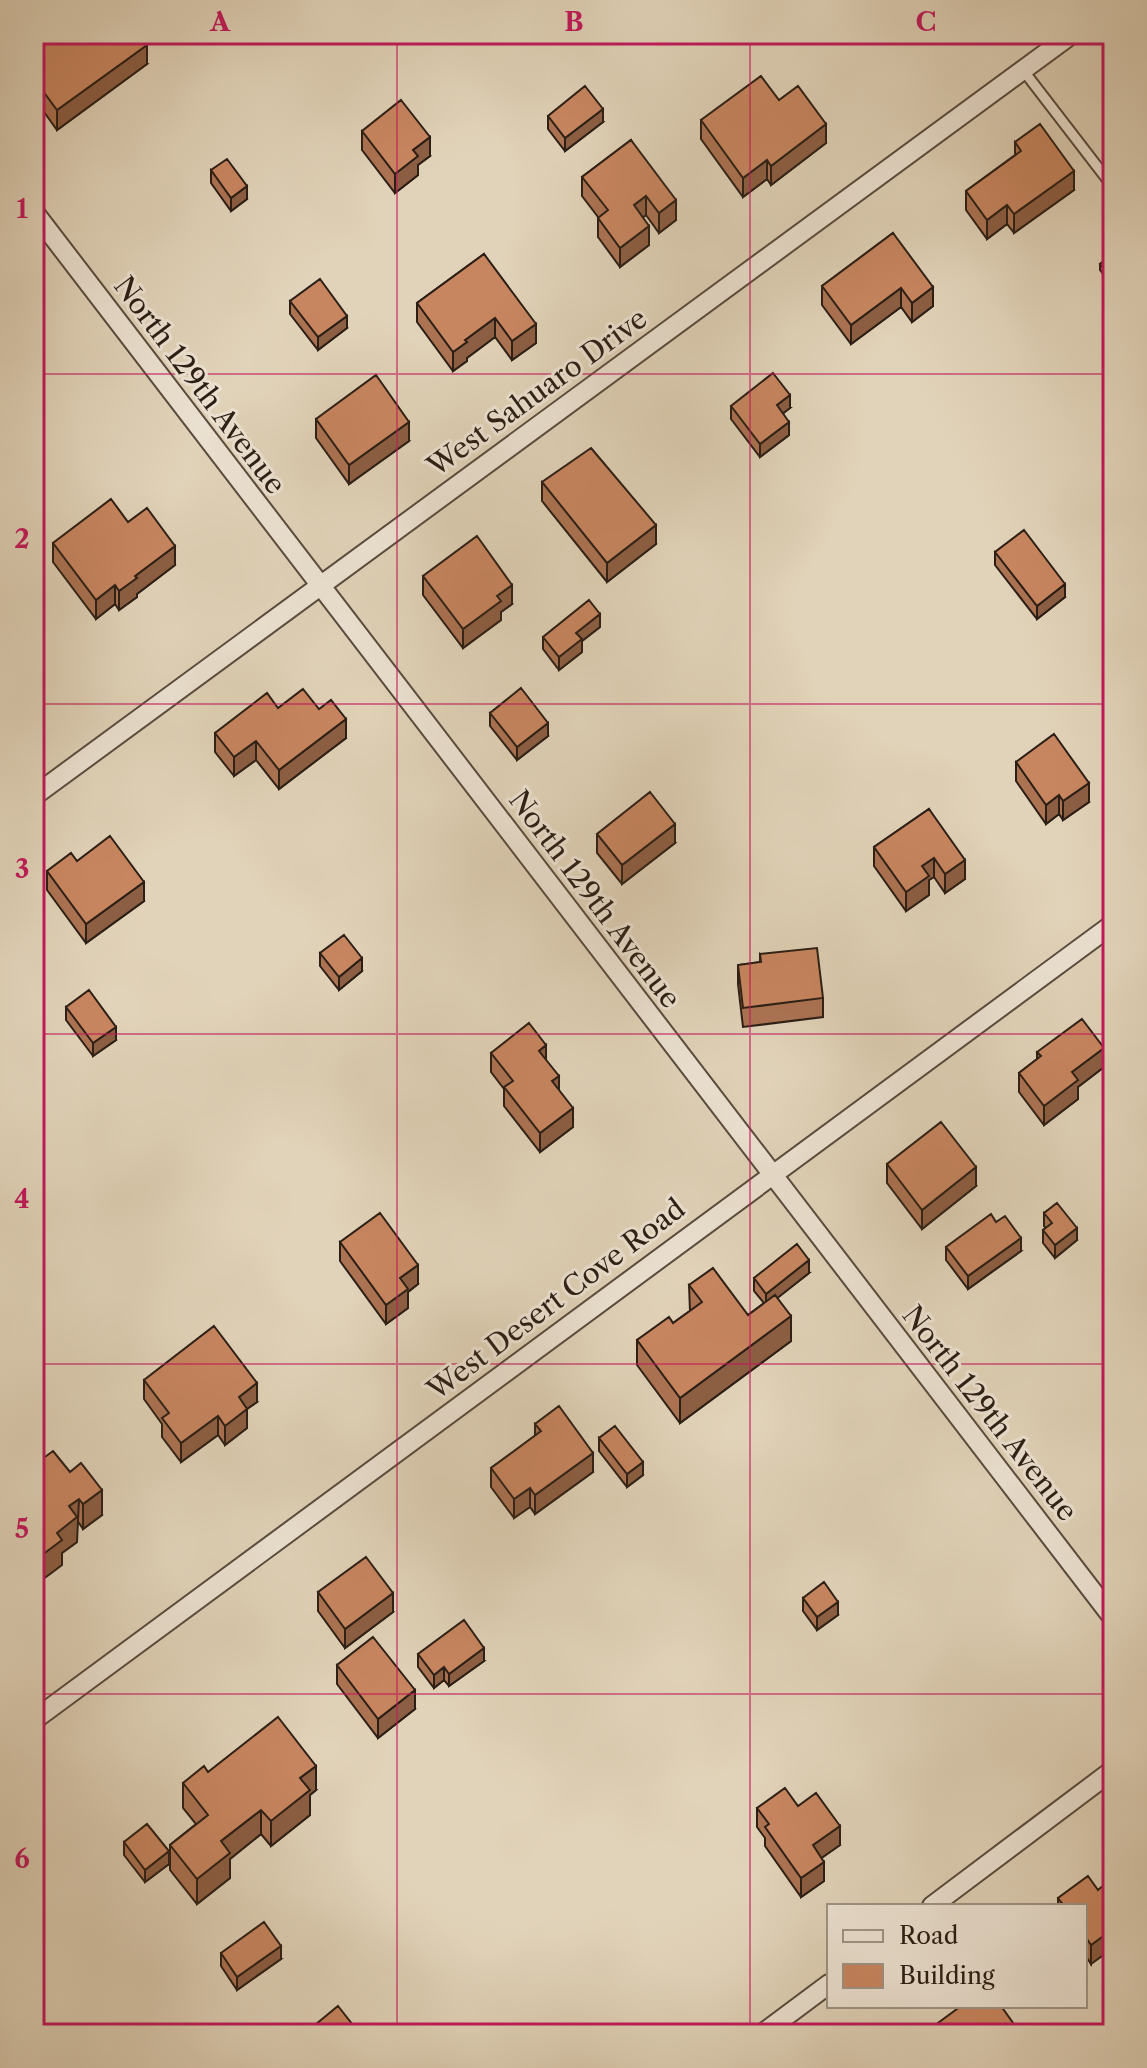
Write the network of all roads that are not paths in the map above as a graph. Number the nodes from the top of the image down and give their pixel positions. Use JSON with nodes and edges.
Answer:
{"nodes":[{"id":1,"x":1072,"y":34,"type":"edge"},
{"id":2,"x":1023,"y":70,"type":"junction"},
{"id":3,"x":1113,"y":187,"type":"edge"},
{"id":4,"x":34,"y":212,"type":"edge"},
{"id":5,"x":320,"y":587,"type":"junction"},
{"id":6,"x":34,"y":796,"type":"edge"},
{"id":7,"x":1113,"y":924,"type":"edge"},
{"id":8,"x":771,"y":1175,"type":"junction"},
{"id":9,"x":1113,"y":1618,"type":"edge"},
{"id":10,"x":34,"y":1720,"type":"edge"},
{"id":11,"x":1113,"y":1770,"type":"edge"},
{"id":12,"x":935,"y":1904,"type":"edge"},
{"id":13,"x":827,"y":1985,"type":"edge"},
{"id":14,"x":762,"y":2034,"type":"edge"}],
"edges":[{"from":1,"to":2,"type":"street","name":"West Sahuaro Drive"},
{"from":2,"to":3,"type":"lane"},
{"from":2,"to":5,"type":"street","name":"West Sahuaro Drive"},
{"from":4,"to":5,"type":"street","name":"North 129th Avenue"},
{"from":5,"to":6,"type":"street","name":"West Sahuaro Drive"},
{"from":5,"to":8,"type":"street","name":"North 129th Avenue"},
{"from":7,"to":8,"type":"street","name":"West Desert Cove Road"},
{"from":8,"to":9,"type":"street","name":"North 129th Avenue"},
{"from":8,"to":10,"type":"street","name":"West Desert Cove Road"},
{"from":11,"to":12,"type":"street"},
{"from":13,"to":14,"type":"street"}]}
